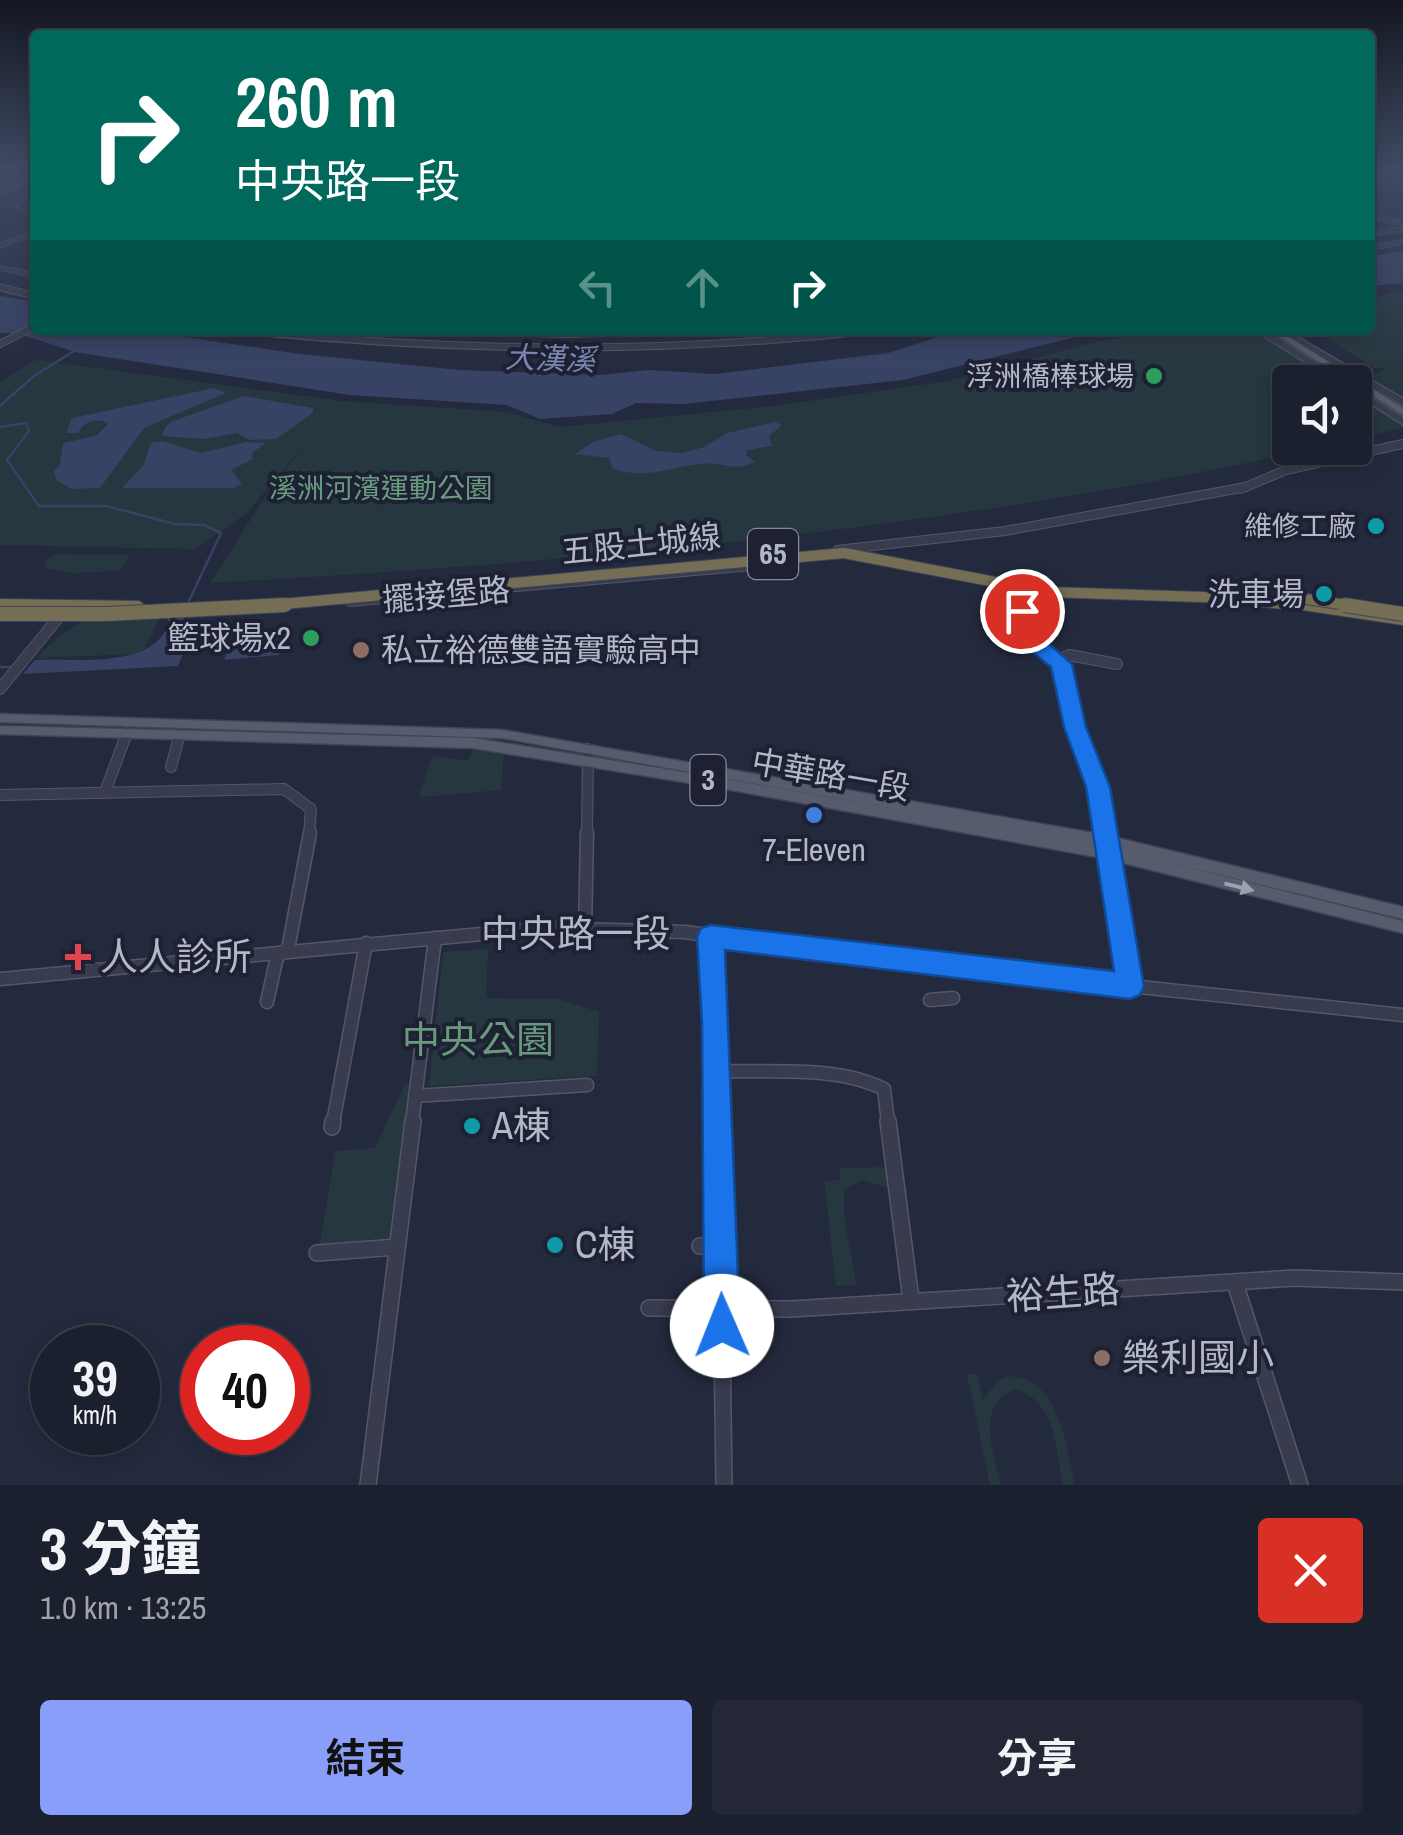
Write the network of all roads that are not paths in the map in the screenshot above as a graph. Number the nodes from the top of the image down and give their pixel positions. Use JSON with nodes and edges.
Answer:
{"nodes":[{"id":1,"x":1403,"y":240,"type":"edge"},
{"id":2,"x":1375,"y":247,"type":"edge"},
{"id":3,"x":0,"y":268,"type":"edge"},
{"id":4,"x":30,"y":274,"type":"edge"},
{"id":5,"x":0,"y":287,"type":"edge"},
{"id":6,"x":30,"y":295,"type":"edge"},
{"id":7,"x":30,"y":326,"type":"edge"},
{"id":8,"x":300,"y":335,"type":"edge"},
{"id":9,"x":828,"y":335,"type":"edge"},
{"id":10,"x":1270,"y":335,"type":"edge"},
{"id":11,"x":1283,"y":335,"type":"edge"},
{"id":12,"x":1286,"y":335,"type":"edge"},
{"id":13,"x":0,"y":342,"type":"edge"},
{"id":14,"x":1318,"y":365,"type":"edge"},
{"id":15,"x":1372,"y":396,"type":"edge"},
{"id":16,"x":1403,"y":410,"type":"edge"},
{"id":17,"x":1403,"y":444,"type":"edge"},
{"id":18,"x":0,"y":608,"type":"edge"},
{"id":19,"x":138,"y":609,"type":"junction"},
{"id":20,"x":28,"y":610,"type":"junction"},
{"id":21,"x":62,"y":610,"type":"junction"},
{"id":22,"x":93,"y":610,"type":"junction"},
{"id":23,"x":1022,"y":611,"type":"dead end"},
{"id":24,"x":1403,"y":618,"type":"edge"},
{"id":25,"x":48,"y":630,"type":"junction"},
{"id":26,"x":1061,"y":664,"type":"junction"},
{"id":27,"x":1117,"y":664,"type":"dead end"},
{"id":28,"x":0,"y":689,"type":"edge"},
{"id":29,"x":0,"y":718,"type":"edge"},
{"id":30,"x":0,"y":730,"type":"edge"},
{"id":31,"x":127,"y":732,"type":"junction"},
{"id":32,"x":180,"y":734,"type":"junction"},
{"id":33,"x":588,"y":755,"type":"junction"},
{"id":34,"x":171,"y":767,"type":"dead end"},
{"id":35,"x":106,"y":792,"type":"junction"},
{"id":36,"x":0,"y":795,"type":"edge"},
{"id":37,"x":1106,"y":847,"type":"junction"},
{"id":38,"x":1403,"y":914,"type":"edge"},
{"id":39,"x":1403,"y":927,"type":"edge"},
{"id":40,"x":585,"y":929,"type":"junction"},
{"id":41,"x":711,"y":937,"type":"junction"},
{"id":42,"x":435,"y":938,"type":"junction"},
{"id":43,"x":366,"y":943,"type":"junction"},
{"id":44,"x":288,"y":949,"type":"junction"},
{"id":45,"x":0,"y":979,"type":"edge"},
{"id":46,"x":1130,"y":986,"type":"junction"},
{"id":47,"x":953,"y":998,"type":"dead end"},
{"id":48,"x":930,"y":1000,"type":"dead end"},
{"id":49,"x":267,"y":1002,"type":"dead end"},
{"id":50,"x":1403,"y":1015,"type":"edge"},
{"id":51,"x":718,"y":1071,"type":"junction"},
{"id":52,"x":588,"y":1085,"type":"dead end"},
{"id":53,"x":416,"y":1096,"type":"junction"},
{"id":54,"x":332,"y":1127,"type":"dead end"},
{"id":55,"x":720,"y":1245,"type":"junction"},
{"id":56,"x":700,"y":1246,"type":"dead end"},
{"id":57,"x":397,"y":1247,"type":"junction"},
{"id":58,"x":317,"y":1253,"type":"dead end"},
{"id":59,"x":1403,"y":1282,"type":"edge"},
{"id":60,"x":1235,"y":1283,"type":"junction"},
{"id":61,"x":910,"y":1300,"type":"junction"},
{"id":62,"x":649,"y":1308,"type":"dead end"},
{"id":63,"x":722,"y":1308,"type":"junction"},
{"id":64,"x":368,"y":1485,"type":"edge"},
{"id":65,"x":724,"y":1485,"type":"edge"},
{"id":66,"x":1300,"y":1485,"type":"edge"}],
"edges":[{"from":1,"to":2,"type":"street"},
{"from":3,"to":4,"type":"street"},
{"from":5,"to":6,"type":"street"},
{"from":7,"to":13,"type":"street"},
{"from":8,"to":9,"type":"street"},
{"from":10,"to":14,"type":"main road"},
{"from":11,"to":16,"type":"main road"},
{"from":12,"to":16,"type":"street"},
{"from":15,"to":16,"type":"main road"},
{"from":17,"to":22,"type":"street","name":"擺接堡路"},
{"from":18,"to":19,"type":"highway","name":"五股土城線","number":"65","bridge":true},
{"from":18,"to":20,"type":"street","name":"擺接堡路"},
{"from":18,"to":21,"type":"highway","bridge":true},
{"from":19,"to":21,"type":"highway","bridge":true},
{"from":19,"to":24,"type":"highway","name":"五股土城線","number":"65","bridge":true},
{"from":20,"to":21,"type":"street","name":"擺接堡路"},
{"from":20,"to":25,"type":"street"},
{"from":21,"to":22,"type":"street","name":"擺接堡路"},
{"from":21,"to":25,"type":"street"},
{"from":22,"to":25,"type":"street"},
{"from":23,"to":26,"type":"street"},
{"from":25,"to":28,"type":"street"},
{"from":26,"to":27,"type":"street"},
{"from":26,"to":37,"type":"street"},
{"from":29,"to":33,"type":"main road","name":"中華路一段","number":"3"},
{"from":30,"to":31,"type":"main road","name":"中華路一段","number":"3"},
{"from":31,"to":32,"type":"main road","name":"中華路一段","number":"3"},
{"from":31,"to":35,"type":"street"},
{"from":32,"to":33,"type":"main road","name":"中華路一段","number":"3"},
{"from":32,"to":34,"type":"street"},
{"from":33,"to":37,"type":"main road","name":"中華路一段","number":"3"},
{"from":33,"to":40,"type":"street"},
{"from":35,"to":36,"type":"street"},
{"from":35,"to":44,"type":"street"},
{"from":37,"to":38,"type":"main road","name":"中華路一段","number":"3"},
{"from":37,"to":39,"type":"main road","name":"中華路一段","number":"3","one_way":true},
{"from":37,"to":46,"type":"street"},
{"from":40,"to":41,"type":"street","name":"中央路一段"},
{"from":40,"to":42,"type":"street","name":"中央路一段"},
{"from":41,"to":46,"type":"street","name":"中央路一段"},
{"from":41,"to":51,"type":"street"},
{"from":42,"to":43,"type":"street","name":"中央路一段"},
{"from":42,"to":53,"type":"street"},
{"from":43,"to":44,"type":"street","name":"中央路一段"},
{"from":43,"to":54,"type":"street"},
{"from":44,"to":45,"type":"street","name":"中央路一段"},
{"from":44,"to":49,"type":"street"},
{"from":46,"to":50,"type":"street","name":"中央路一段"},
{"from":47,"to":48,"type":"street"},
{"from":51,"to":55,"type":"street"},
{"from":51,"to":61,"type":"street"},
{"from":52,"to":53,"type":"street"},
{"from":53,"to":57,"type":"street"},
{"from":55,"to":56,"type":"street"},
{"from":55,"to":63,"type":"street"},
{"from":57,"to":58,"type":"street"},
{"from":57,"to":64,"type":"street"},
{"from":59,"to":60,"type":"street","name":"裕生路"},
{"from":60,"to":61,"type":"street","name":"裕生路"},
{"from":60,"to":66,"type":"street"},
{"from":61,"to":63,"type":"street","name":"裕生路"},
{"from":62,"to":63,"type":"street","name":"裕生路"},
{"from":63,"to":65,"type":"street"}]}
